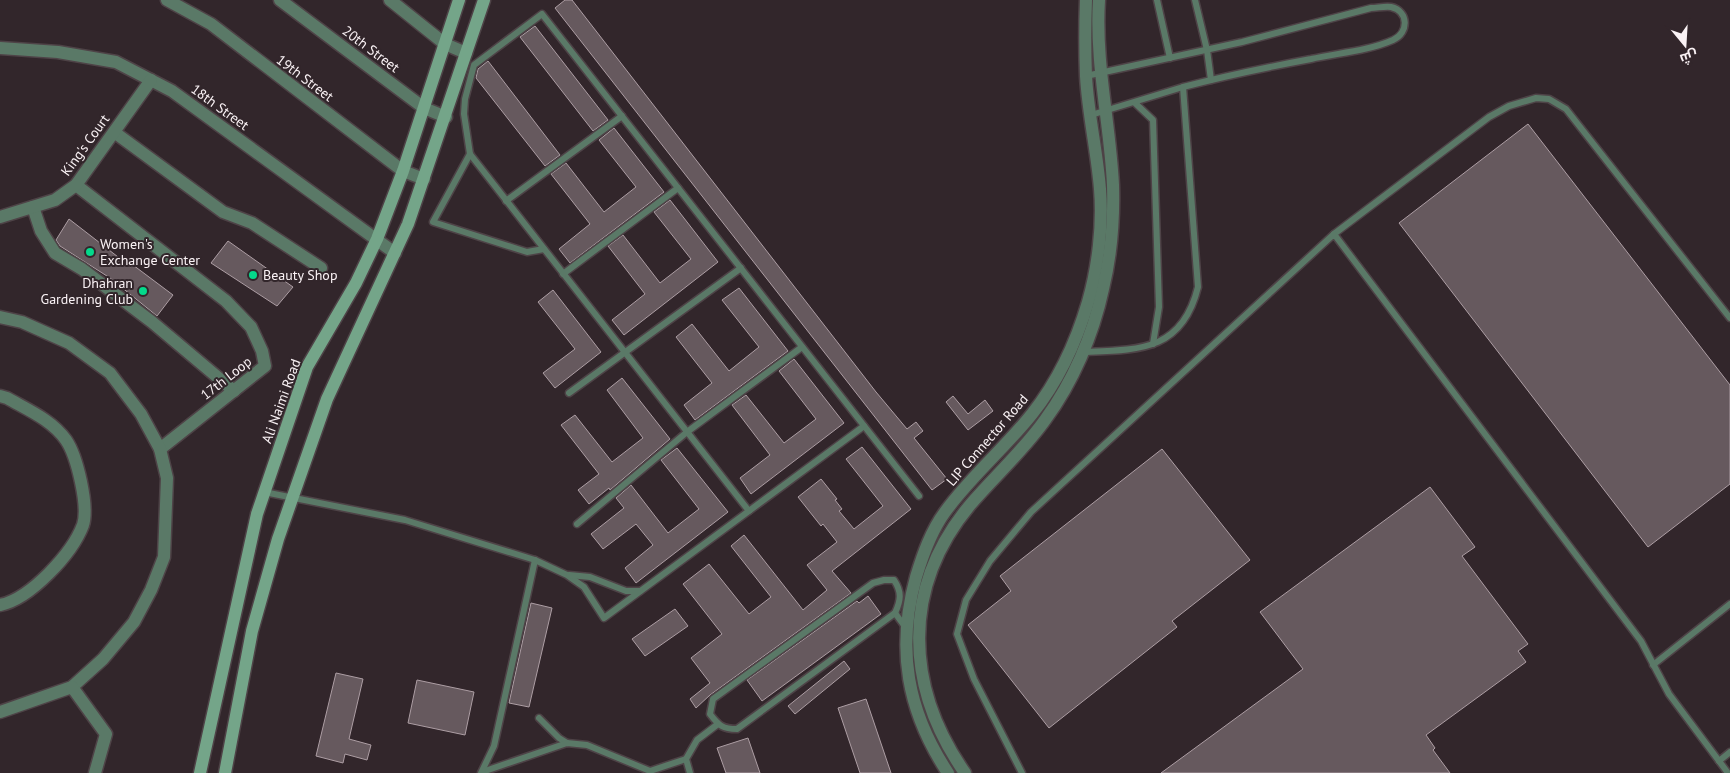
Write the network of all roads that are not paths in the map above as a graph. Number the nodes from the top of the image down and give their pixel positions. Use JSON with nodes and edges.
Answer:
{"nodes":[{"id":1,"x":167,"y":0,"type":"edge"},
{"id":2,"x":280,"y":0,"type":"edge"},
{"id":3,"x":390,"y":0,"type":"edge"},
{"id":4,"x":459,"y":0,"type":"edge"},
{"id":5,"x":484,"y":0,"type":"edge"},
{"id":6,"x":1086,"y":0,"type":"edge"},
{"id":7,"x":1099,"y":0,"type":"edge"},
{"id":8,"x":1158,"y":0,"type":"edge"},
{"id":9,"x":1195,"y":0,"type":"edge"},
{"id":10,"x":445,"y":44,"type":"junction"},
{"id":11,"x":0,"y":48,"type":"edge"},
{"id":12,"x":1207,"y":50,"type":"junction"},
{"id":13,"x":466,"y":53,"type":"junction"},
{"id":14,"x":1170,"y":58,"type":"junction"},
{"id":15,"x":1100,"y":73,"type":"junction"},
{"id":16,"x":1086,"y":76,"type":"junction"},
{"id":17,"x":151,"y":80,"type":"junction"},
{"id":18,"x":1210,"y":80,"type":"junction"},
{"id":19,"x":1183,"y":87,"type":"junction"},
{"id":20,"x":1135,"y":103,"type":"junction"},
{"id":21,"x":424,"y":108,"type":"junction"},
{"id":22,"x":1104,"y":112,"type":"junction"},
{"id":23,"x":1091,"y":115,"type":"junction"},
{"id":24,"x":622,"y":116,"type":"junction"},
{"id":25,"x":446,"y":117,"type":"junction"},
{"id":26,"x":114,"y":132,"type":"junction"},
{"id":27,"x":470,"y":154,"type":"junction"},
{"id":28,"x":403,"y":171,"type":"junction"},
{"id":29,"x":424,"y":179,"type":"junction"},
{"id":30,"x":76,"y":185,"type":"junction"},
{"id":31,"x":678,"y":188,"type":"junction"},
{"id":32,"x":506,"y":201,"type":"junction"},
{"id":33,"x":33,"y":207,"type":"junction"},
{"id":34,"x":0,"y":217,"type":"edge"},
{"id":35,"x":1334,"y":234,"type":"junction"},
{"id":36,"x":377,"y":239,"type":"junction"},
{"id":37,"x":544,"y":249,"type":"junction"},
{"id":38,"x":395,"y":253,"type":"junction"},
{"id":39,"x":321,"y":268,"type":"dead end"},
{"id":40,"x":741,"y":268,"type":"junction"},
{"id":41,"x":563,"y":274,"type":"junction"},
{"id":42,"x":0,"y":318,"type":"edge"},
{"id":43,"x":1730,"y":318,"type":"edge"},
{"id":44,"x":1153,"y":344,"type":"junction"},
{"id":45,"x":802,"y":346,"type":"junction"},
{"id":46,"x":1076,"y":353,"type":"junction"},
{"id":47,"x":626,"y":354,"type":"junction"},
{"id":48,"x":234,"y":391,"type":"junction"},
{"id":49,"x":569,"y":393,"type":"dead end"},
{"id":50,"x":0,"y":396,"type":"edge"},
{"id":51,"x":864,"y":426,"type":"junction"},
{"id":52,"x":687,"y":432,"type":"junction"},
{"id":53,"x":160,"y":449,"type":"junction"},
{"id":54,"x":264,"y":492,"type":"junction"},
{"id":55,"x":918,"y":496,"type":"dead end"},
{"id":56,"x":292,"y":498,"type":"junction"},
{"id":57,"x":749,"y":511,"type":"junction"},
{"id":58,"x":577,"y":524,"type":"dead end"},
{"id":59,"x":536,"y":560,"type":"junction"},
{"id":60,"x":567,"y":575,"type":"junction"},
{"id":61,"x":640,"y":591,"type":"junction"},
{"id":62,"x":1730,"y":604,"type":"edge"},
{"id":63,"x":0,"y":605,"type":"edge"},
{"id":64,"x":896,"y":613,"type":"junction"},
{"id":65,"x":906,"y":628,"type":"junction"},
{"id":66,"x":1654,"y":665,"type":"junction"},
{"id":67,"x":72,"y":687,"type":"junction"},
{"id":68,"x":0,"y":712,"type":"edge"},
{"id":69,"x":539,"y":718,"type":"dead end"},
{"id":70,"x":718,"y":724,"type":"junction"},
{"id":71,"x":567,"y":743,"type":"junction"},
{"id":72,"x":1730,"y":752,"type":"edge"},
{"id":73,"x":686,"y":759,"type":"junction"},
{"id":74,"x":1719,"y":761,"type":"junction"},
{"id":75,"x":482,"y":772,"type":"edge"},
{"id":76,"x":95,"y":773,"type":"edge"},
{"id":77,"x":200,"y":773,"type":"edge"},
{"id":78,"x":225,"y":773,"type":"edge"},
{"id":79,"x":690,"y":773,"type":"edge"},
{"id":80,"x":948,"y":773,"type":"edge"},
{"id":81,"x":965,"y":773,"type":"edge"},
{"id":82,"x":1022,"y":773,"type":"edge"},
{"id":83,"x":1728,"y":773,"type":"edge"}],
"edges":[{"from":1,"to":28,"type":"street","name":"19th Street"},
{"from":2,"to":21,"type":"street","name":"20th Street"},
{"from":3,"to":10,"type":"street"},
{"from":4,"to":10,"type":"main road","name":"Ali Naimi Road"},
{"from":5,"to":13,"type":"main road"},
{"from":6,"to":16,"type":"street","name":"LIP Connector Road"},
{"from":7,"to":15,"type":"street","name":"LIP Connector Road"},
{"from":8,"to":14,"type":"lane"},
{"from":9,"to":12,"type":"lane"},
{"from":10,"to":13,"type":"street"},
{"from":10,"to":21,"type":"main road","name":"Ali Naimi Road"},
{"from":11,"to":17,"type":"street","name":"18th Street"},
{"from":12,"to":14,"type":"lane"},
{"from":12,"to":18,"type":"lane"},
{"from":12,"to":18,"type":"lane"},
{"from":13,"to":25,"type":"main road"},
{"from":14,"to":15,"type":"lane"},
{"from":15,"to":16,"type":"lane"},
{"from":15,"to":22,"type":"street","name":"LIP Connector Road"},
{"from":16,"to":23,"type":"street","name":"LIP Connector Road"},
{"from":17,"to":26,"type":"street","name":"King's Court"},
{"from":17,"to":36,"type":"street","name":"18th Street"},
{"from":18,"to":19,"type":"lane"},
{"from":19,"to":20,"type":"lane"},
{"from":19,"to":44,"type":"lane"},
{"from":20,"to":22,"type":"lane"},
{"from":20,"to":44,"type":"lane"},
{"from":21,"to":25,"type":"street","name":"20th Street"},
{"from":21,"to":28,"type":"main road","name":"Ali Naimi Road"},
{"from":22,"to":23,"type":"lane"},
{"from":22,"to":46,"type":"street","name":"LIP Connector Road"},
{"from":23,"to":46,"type":"street","name":"LIP Connector Road"},
{"from":24,"to":27,"type":"lane"},
{"from":24,"to":31,"type":"lane"},
{"from":24,"to":32,"type":"lane"},
{"from":25,"to":29,"type":"main road"},
{"from":26,"to":30,"type":"street","name":"King's Court"},
{"from":26,"to":39,"type":"street"},
{"from":27,"to":32,"type":"lane"},
{"from":27,"to":37,"type":"lane"},
{"from":28,"to":29,"type":"street","name":"19th Street"},
{"from":28,"to":36,"type":"main road","name":"Ali Naimi Road"},
{"from":29,"to":38,"type":"main road"},
{"from":30,"to":33,"type":"street","name":"King's Court"},
{"from":30,"to":48,"type":"street","name":"17th Loop"},
{"from":31,"to":40,"type":"lane"},
{"from":31,"to":41,"type":"lane"},
{"from":32,"to":37,"type":"lane"},
{"from":33,"to":34,"type":"street","name":"King's Court"},
{"from":33,"to":48,"type":"street"},
{"from":35,"to":43,"type":"lane"},
{"from":35,"to":66,"type":"lane"},
{"from":35,"to":82,"type":"lane"},
{"from":36,"to":38,"type":"street","name":"18th Street"},
{"from":36,"to":54,"type":"main road","name":"Ali Naimi Road"},
{"from":37,"to":41,"type":"lane"},
{"from":38,"to":56,"type":"main road"},
{"from":40,"to":45,"type":"lane"},
{"from":40,"to":47,"type":"lane"},
{"from":41,"to":47,"type":"lane"},
{"from":42,"to":53,"type":"street"},
{"from":44,"to":46,"type":"lane"},
{"from":45,"to":51,"type":"lane"},
{"from":45,"to":52,"type":"lane"},
{"from":46,"to":65,"type":"street","name":"LIP Connector Road"},
{"from":46,"to":81,"type":"street","name":"LIP Connector Road"},
{"from":47,"to":49,"type":"lane"},
{"from":47,"to":52,"type":"lane"},
{"from":48,"to":53,"type":"street","name":"17th Loop"},
{"from":50,"to":63,"type":"street"},
{"from":51,"to":55,"type":"lane"},
{"from":51,"to":57,"type":"lane"},
{"from":52,"to":57,"type":"lane"},
{"from":52,"to":58,"type":"lane"},
{"from":53,"to":67,"type":"street"},
{"from":54,"to":56,"type":"lane"},
{"from":54,"to":77,"type":"main road","name":"Ali Naimi Road"},
{"from":56,"to":59,"type":"lane"},
{"from":56,"to":78,"type":"main road"},
{"from":57,"to":61,"type":"lane"},
{"from":59,"to":60,"type":"lane"},
{"from":59,"to":75,"type":"lane"},
{"from":60,"to":61,"type":"lane"},
{"from":60,"to":61,"type":"lane"},
{"from":62,"to":66,"type":"lane"},
{"from":64,"to":65,"type":"lane"},
{"from":64,"to":70,"type":"lane"},
{"from":64,"to":70,"type":"lane"},
{"from":65,"to":80,"type":"street","name":"LIP Connector Road"},
{"from":66,"to":74,"type":"lane"},
{"from":67,"to":68,"type":"street"},
{"from":67,"to":76,"type":"street"},
{"from":69,"to":71,"type":"lane"},
{"from":70,"to":73,"type":"lane"},
{"from":71,"to":73,"type":"lane"},
{"from":71,"to":75,"type":"lane"},
{"from":72,"to":74,"type":"lane"},
{"from":73,"to":79,"type":"lane"},
{"from":74,"to":83,"type":"lane"}]}
